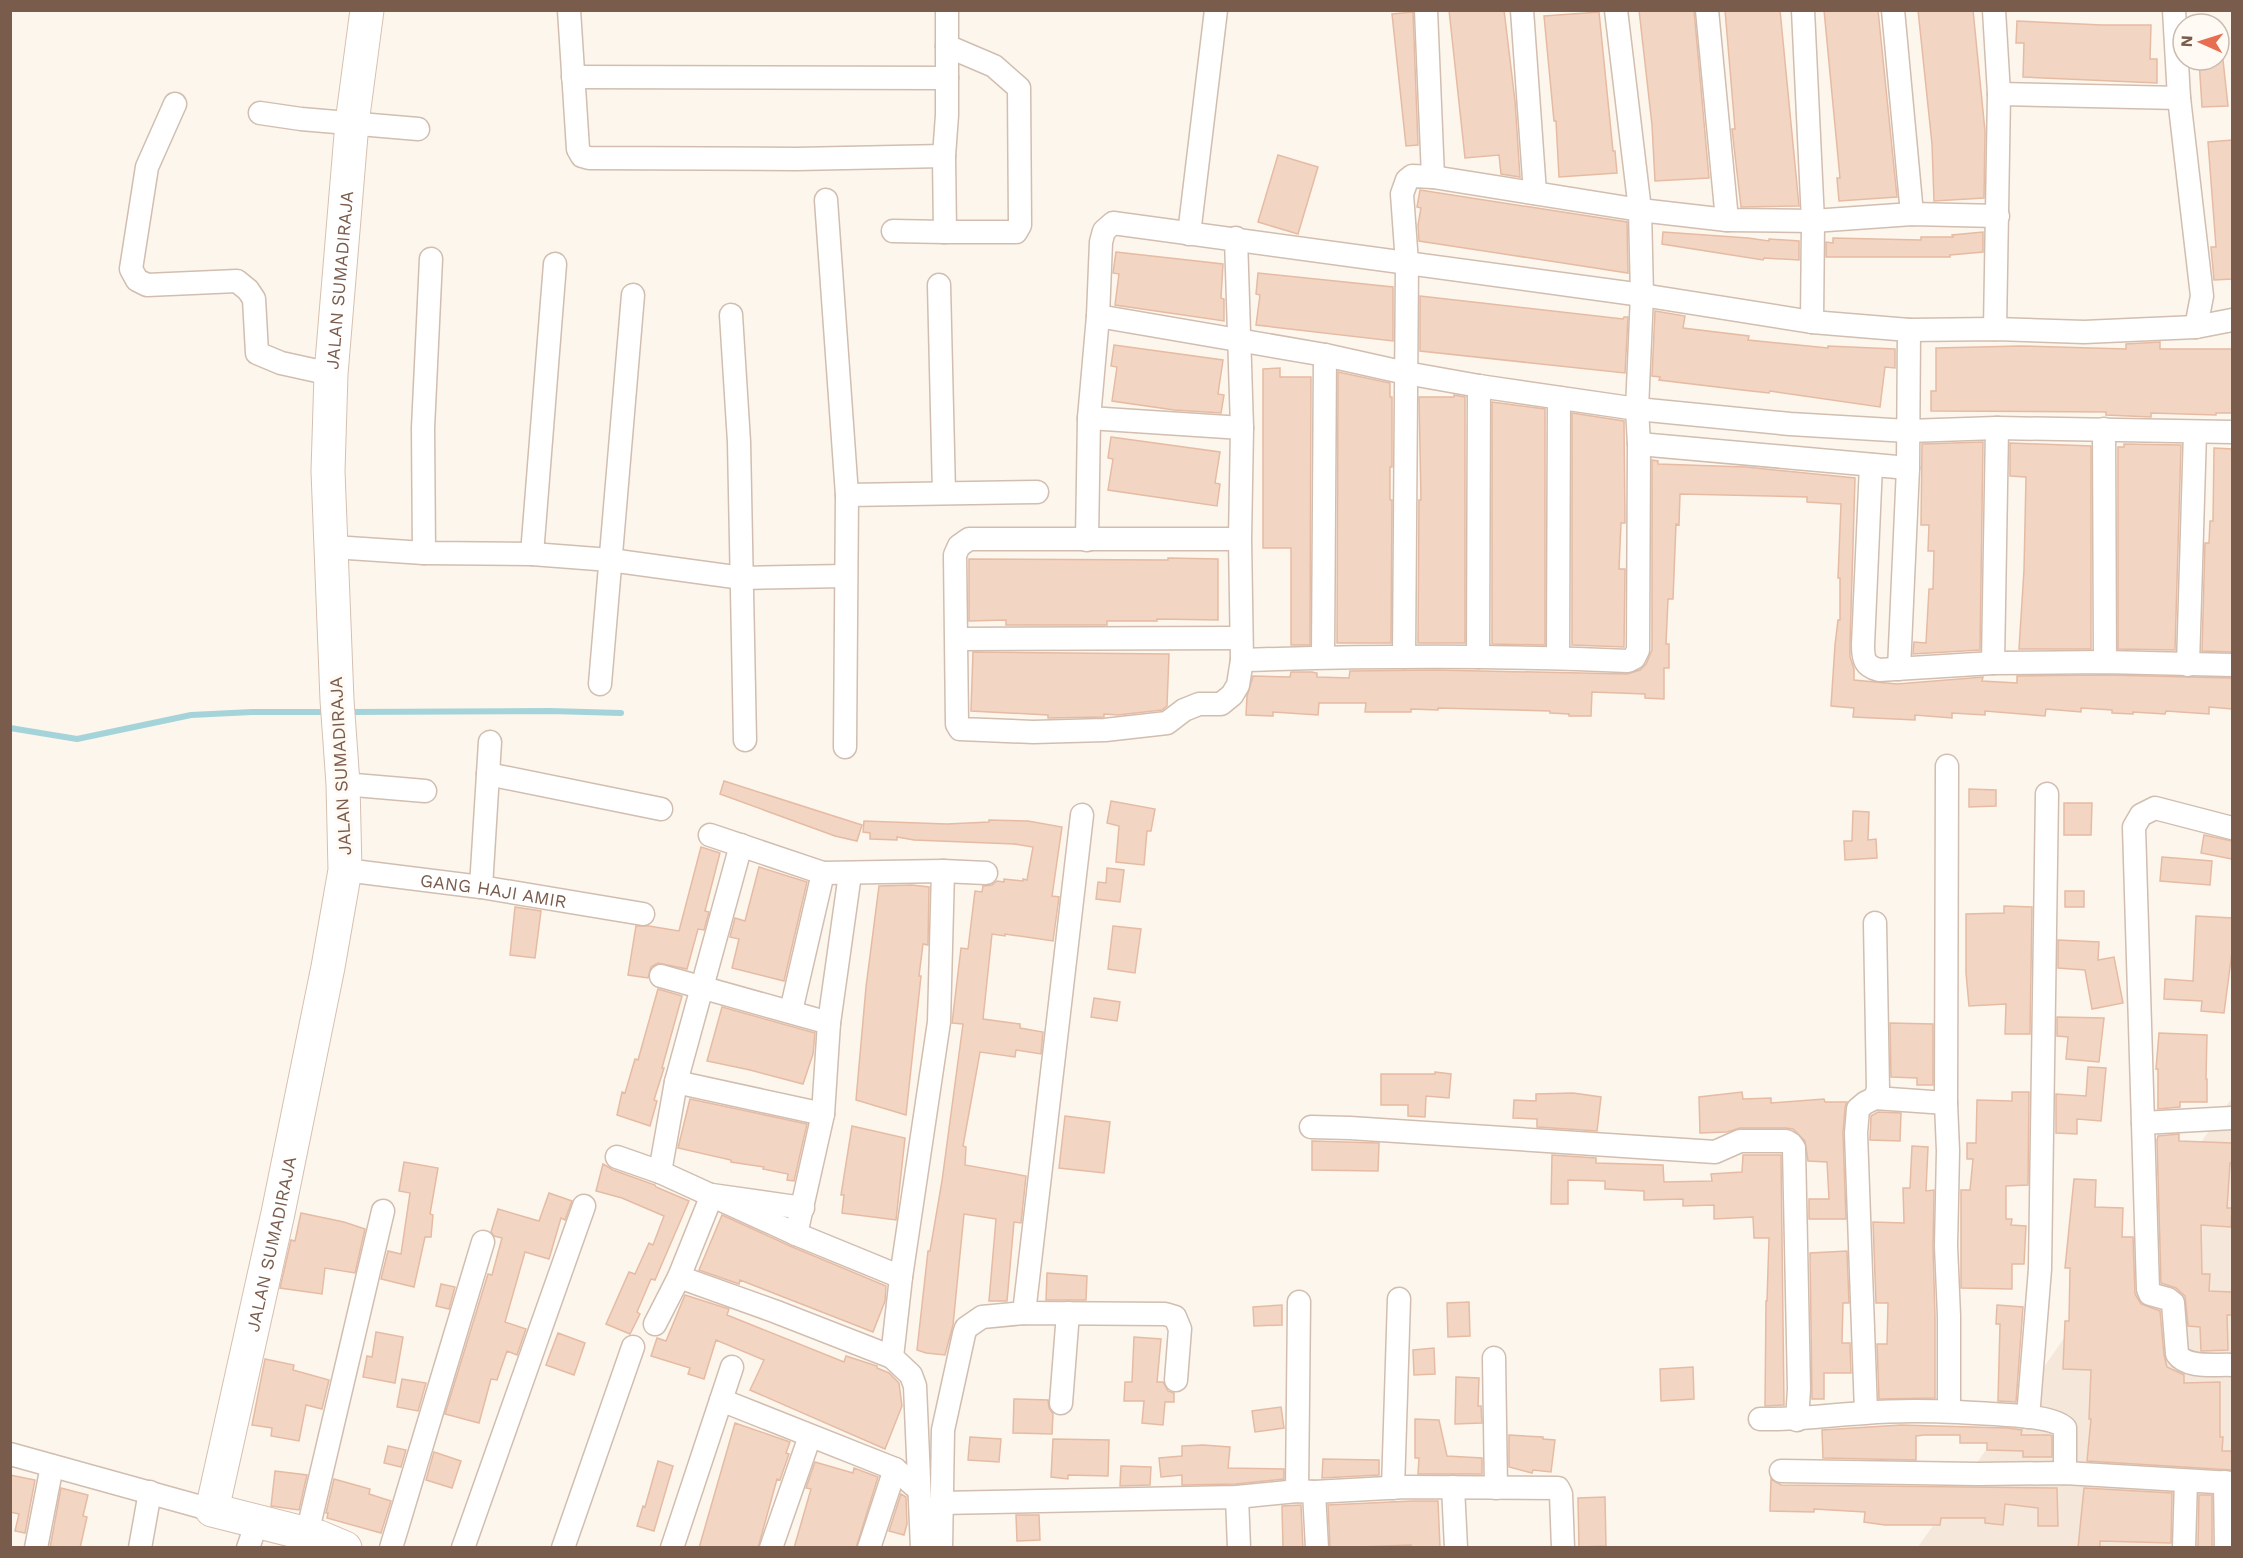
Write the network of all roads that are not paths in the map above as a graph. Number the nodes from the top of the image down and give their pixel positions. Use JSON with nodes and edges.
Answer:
{"nodes":[{"id":1,"x":367,"y":10,"type":"edge"},
{"id":2,"x":569,"y":10,"type":"edge"},
{"id":3,"x":947,"y":10,"type":"edge"},
{"id":4,"x":1216,"y":10,"type":"edge"},
{"id":5,"x":1426,"y":10,"type":"edge"},
{"id":6,"x":1522,"y":10,"type":"edge"},
{"id":7,"x":1616,"y":10,"type":"edge"},
{"id":8,"x":1707,"y":10,"type":"edge"},
{"id":9,"x":1803,"y":10,"type":"edge"},
{"id":10,"x":1893,"y":10,"type":"edge"},
{"id":11,"x":1994,"y":10,"type":"edge"},
{"id":12,"x":2174,"y":10,"type":"edge"},
{"id":13,"x":947,"y":46,"type":"junction"},
{"id":14,"x":573,"y":77,"type":"junction"},
{"id":15,"x":947,"y":78,"type":"junction"},
{"id":16,"x":1999,"y":94,"type":"junction"},
{"id":17,"x":2179,"y":98,"type":"junction"},
{"id":18,"x":174,"y":104,"type":"dead end"},
{"id":19,"x":260,"y":113,"type":"dead end"},
{"id":20,"x":352,"y":123,"type":"junction"},
{"id":21,"x":418,"y":129,"type":"dead end"},
{"id":22,"x":944,"y":156,"type":"junction"},
{"id":23,"x":1433,"y":177,"type":"junction"},
{"id":24,"x":1535,"y":193,"type":"junction"},
{"id":25,"x":826,"y":200,"type":"dead end"},
{"id":26,"x":1640,"y":210,"type":"junction"},
{"id":27,"x":1912,"y":214,"type":"junction"},
{"id":28,"x":1998,"y":216,"type":"junction"},
{"id":29,"x":1727,"y":220,"type":"junction"},
{"id":30,"x":1813,"y":221,"type":"junction"},
{"id":31,"x":893,"y":231,"type":"dead end"},
{"id":32,"x":945,"y":232,"type":"junction"},
{"id":33,"x":1189,"y":234,"type":"junction"},
{"id":34,"x":1236,"y":238,"type":"junction"},
{"id":35,"x":431,"y":259,"type":"dead end"},
{"id":36,"x":1407,"y":263,"type":"junction"},
{"id":37,"x":555,"y":264,"type":"dead end"},
{"id":38,"x":939,"y":285,"type":"dead end"},
{"id":39,"x":633,"y":295,"type":"dead end"},
{"id":40,"x":1642,"y":295,"type":"junction"},
{"id":41,"x":731,"y":315,"type":"dead end"},
{"id":42,"x":1098,"y":316,"type":"junction"},
{"id":43,"x":2232,"y":320,"type":"edge"},
{"id":44,"x":1812,"y":322,"type":"junction"},
{"id":45,"x":2196,"y":327,"type":"junction"},
{"id":46,"x":1995,"y":329,"type":"junction"},
{"id":47,"x":1909,"y":330,"type":"junction"},
{"id":48,"x":1240,"y":340,"type":"junction"},
{"id":49,"x":1325,"y":355,"type":"junction"},
{"id":50,"x":1406,"y":373,"type":"junction"},
{"id":51,"x":331,"y":374,"type":"junction"},
{"id":52,"x":1479,"y":386,"type":"junction"},
{"id":53,"x":1559,"y":398,"type":"junction"},
{"id":54,"x":1637,"y":409,"type":"junction"},
{"id":55,"x":1089,"y":418,"type":"junction"},
{"id":56,"x":1242,"y":428,"type":"junction"},
{"id":57,"x":1997,"y":428,"type":"junction"},
{"id":58,"x":2104,"y":429,"type":"junction"},
{"id":59,"x":1908,"y":431,"type":"junction"},
{"id":60,"x":2195,"y":432,"type":"junction"},
{"id":61,"x":2232,"y":432,"type":"edge"},
{"id":62,"x":1639,"y":444,"type":"junction"},
{"id":63,"x":1871,"y":465,"type":"junction"},
{"id":64,"x":1908,"y":468,"type":"junction"},
{"id":65,"x":1036,"y":492,"type":"dead end"},
{"id":66,"x":944,"y":493,"type":"junction"},
{"id":67,"x":847,"y":495,"type":"junction"},
{"id":68,"x":1240,"y":539,"type":"junction"},
{"id":69,"x":1087,"y":540,"type":"junction"},
{"id":70,"x":333,"y":547,"type":"junction"},
{"id":71,"x":424,"y":553,"type":"junction"},
{"id":72,"x":532,"y":554,"type":"junction"},
{"id":73,"x":610,"y":560,"type":"junction"},
{"id":74,"x":845,"y":576,"type":"junction"},
{"id":75,"x":742,"y":578,"type":"junction"},
{"id":76,"x":957,"y":639,"type":"junction"},
{"id":77,"x":1241,"y":649,"type":"junction"},
{"id":78,"x":1323,"y":657,"type":"junction"},
{"id":79,"x":1404,"y":657,"type":"junction"},
{"id":80,"x":1478,"y":657,"type":"junction"},
{"id":81,"x":1558,"y":658,"type":"junction"},
{"id":82,"x":2105,"y":662,"type":"junction"},
{"id":83,"x":1994,"y":663,"type":"junction"},
{"id":84,"x":2188,"y":665,"type":"junction"},
{"id":85,"x":2232,"y":665,"type":"edge"},
{"id":86,"x":1899,"y":669,"type":"junction"},
{"id":87,"x":600,"y":684,"type":"dead end"},
{"id":88,"x":745,"y":740,"type":"dead end"},
{"id":89,"x":490,"y":742,"type":"dead end"},
{"id":90,"x":845,"y":747,"type":"dead end"},
{"id":91,"x":1947,"y":766,"type":"dead end"},
{"id":92,"x":488,"y":774,"type":"junction"},
{"id":93,"x":343,"y":784,"type":"junction"},
{"id":94,"x":425,"y":791,"type":"dead end"},
{"id":95,"x":2047,"y":794,"type":"dead end"},
{"id":96,"x":662,"y":808,"type":"dead end"},
{"id":97,"x":1082,"y":815,"type":"dead end"},
{"id":98,"x":2232,"y":828,"type":"edge"},
{"id":99,"x":710,"y":835,"type":"dead end"},
{"id":100,"x":741,"y":845,"type":"junction"},
{"id":101,"x":345,"y":870,"type":"junction"},
{"id":102,"x":943,"y":871,"type":"junction"},
{"id":103,"x":823,"y":873,"type":"junction"},
{"id":104,"x":986,"y":873,"type":"dead end"},
{"id":105,"x":850,"y":874,"type":"junction"},
{"id":106,"x":481,"y":887,"type":"junction"},
{"id":107,"x":643,"y":914,"type":"dead end"},
{"id":108,"x":1875,"y":923,"type":"dead end"},
{"id":109,"x":661,"y":976,"type":"dead end"},
{"id":110,"x":701,"y":988,"type":"junction"},
{"id":111,"x":791,"y":1011,"type":"junction"},
{"id":112,"x":829,"y":1023,"type":"junction"},
{"id":113,"x":676,"y":1082,"type":"junction"},
{"id":114,"x":1875,"y":1098,"type":"junction"},
{"id":115,"x":1946,"y":1103,"type":"junction"},
{"id":116,"x":823,"y":1114,"type":"junction"},
{"id":117,"x":2232,"y":1118,"type":"edge"},
{"id":118,"x":2143,"y":1123,"type":"junction"},
{"id":119,"x":1311,"y":1127,"type":"dead end"},
{"id":120,"x":617,"y":1157,"type":"dead end"},
{"id":121,"x":660,"y":1172,"type":"junction"},
{"id":122,"x":712,"y":1195,"type":"junction"},
{"id":123,"x":584,"y":1206,"type":"dead end"},
{"id":124,"x":803,"y":1208,"type":"junction"},
{"id":125,"x":383,"y":1211,"type":"dead end"},
{"id":126,"x":796,"y":1234,"type":"junction"},
{"id":127,"x":483,"y":1242,"type":"dead end"},
{"id":128,"x":679,"y":1277,"type":"junction"},
{"id":129,"x":901,"y":1277,"type":"junction"},
{"id":130,"x":1399,"y":1299,"type":"dead end"},
{"id":131,"x":1299,"y":1302,"type":"dead end"},
{"id":132,"x":1068,"y":1312,"type":"junction"},
{"id":133,"x":1024,"y":1313,"type":"junction"},
{"id":134,"x":656,"y":1324,"type":"dead end"},
{"id":135,"x":633,"y":1347,"type":"dead end"},
{"id":136,"x":892,"y":1357,"type":"junction"},
{"id":137,"x":1494,"y":1358,"type":"dead end"},
{"id":138,"x":2232,"y":1365,"type":"edge"},
{"id":139,"x":732,"y":1367,"type":"dead end"},
{"id":140,"x":1176,"y":1380,"type":"dead end"},
{"id":141,"x":721,"y":1400,"type":"junction"},
{"id":142,"x":1061,"y":1403,"type":"dead end"},
{"id":143,"x":1949,"y":1411,"type":"junction"},
{"id":144,"x":1866,"y":1413,"type":"junction"},
{"id":145,"x":2028,"y":1417,"type":"junction"},
{"id":146,"x":1760,"y":1419,"type":"dead end"},
{"id":147,"x":1797,"y":1420,"type":"junction"},
{"id":148,"x":810,"y":1436,"type":"junction"},
{"id":149,"x":10,"y":1454,"type":"edge"},
{"id":150,"x":52,"y":1466,"type":"junction"},
{"id":151,"x":895,"y":1469,"type":"junction"},
{"id":152,"x":1781,"y":1470,"type":"dead end"},
{"id":153,"x":2065,"y":1473,"type":"junction"},
{"id":154,"x":2186,"y":1481,"type":"junction"},
{"id":155,"x":2229,"y":1483,"type":"edge"},
{"id":156,"x":1453,"y":1487,"type":"junction"},
{"id":157,"x":918,"y":1488,"type":"junction"},
{"id":158,"x":1393,"y":1488,"type":"junction"},
{"id":159,"x":1496,"y":1488,"type":"junction"},
{"id":160,"x":1306,"y":1491,"type":"junction"},
{"id":161,"x":150,"y":1492,"type":"junction"},
{"id":162,"x":1238,"y":1497,"type":"junction"},
{"id":163,"x":940,"y":1503,"type":"junction"},
{"id":164,"x":212,"y":1510,"type":"junction"},
{"id":165,"x":252,"y":1535,"type":"edge"},
{"id":166,"x":322,"y":1542,"type":"edge"},
{"id":167,"x":36,"y":1548,"type":"edge"},
{"id":168,"x":140,"y":1548,"type":"edge"},
{"id":169,"x":390,"y":1548,"type":"edge"},
{"id":170,"x":464,"y":1548,"type":"edge"},
{"id":171,"x":563,"y":1548,"type":"edge"},
{"id":172,"x":672,"y":1548,"type":"edge"},
{"id":173,"x":771,"y":1548,"type":"edge"},
{"id":174,"x":868,"y":1548,"type":"edge"},
{"id":175,"x":922,"y":1548,"type":"edge"},
{"id":176,"x":941,"y":1548,"type":"edge"},
{"id":177,"x":1239,"y":1548,"type":"edge"},
{"id":178,"x":1317,"y":1548,"type":"edge"},
{"id":179,"x":1456,"y":1548,"type":"edge"},
{"id":180,"x":1563,"y":1548,"type":"edge"},
{"id":181,"x":2184,"y":1548,"type":"edge"},
{"id":182,"x":2226,"y":1548,"type":"edge"}],
"edges":[{"from":1,"to":20,"type":"street","name":"JALAN SUMADIRAJA"},
{"from":2,"to":14,"type":"street"},
{"from":3,"to":13,"type":"street"},
{"from":4,"to":33,"type":"street"},
{"from":5,"to":23,"type":"street"},
{"from":6,"to":24,"type":"street"},
{"from":7,"to":26,"type":"street"},
{"from":8,"to":29,"type":"street"},
{"from":9,"to":30,"type":"street"},
{"from":10,"to":27,"type":"street"},
{"from":11,"to":16,"type":"street"},
{"from":12,"to":17,"type":"street"},
{"from":13,"to":15,"type":"street"},
{"from":13,"to":32,"type":"street"},
{"from":14,"to":15,"type":"street"},
{"from":14,"to":22,"type":"street"},
{"from":15,"to":22,"type":"street"},
{"from":16,"to":17,"type":"street"},
{"from":16,"to":28,"type":"street"},
{"from":17,"to":45,"type":"street"},
{"from":18,"to":51,"type":"street"},
{"from":19,"to":20,"type":"street"},
{"from":20,"to":21,"type":"street"},
{"from":20,"to":51,"type":"street","name":"JALAN SUMADIRAJA"},
{"from":22,"to":32,"type":"street"},
{"from":23,"to":24,"type":"street"},
{"from":23,"to":36,"type":"street"},
{"from":24,"to":26,"type":"street"},
{"from":25,"to":67,"type":"street"},
{"from":26,"to":29,"type":"street"},
{"from":26,"to":40,"type":"street"},
{"from":27,"to":28,"type":"street"},
{"from":27,"to":30,"type":"street"},
{"from":28,"to":46,"type":"street"},
{"from":29,"to":30,"type":"street"},
{"from":30,"to":44,"type":"street"},
{"from":31,"to":32,"type":"street"},
{"from":33,"to":34,"type":"street"},
{"from":33,"to":42,"type":"street"},
{"from":34,"to":36,"type":"street"},
{"from":34,"to":48,"type":"street"},
{"from":35,"to":71,"type":"street"},
{"from":36,"to":40,"type":"street"},
{"from":36,"to":50,"type":"street"},
{"from":37,"to":72,"type":"street"},
{"from":38,"to":66,"type":"street"},
{"from":39,"to":73,"type":"street"},
{"from":40,"to":44,"type":"street"},
{"from":40,"to":54,"type":"street"},
{"from":41,"to":75,"type":"street"},
{"from":42,"to":48,"type":"street"},
{"from":42,"to":55,"type":"street"},
{"from":43,"to":45,"type":"street"},
{"from":44,"to":47,"type":"street"},
{"from":45,"to":46,"type":"street"},
{"from":46,"to":47,"type":"street"},
{"from":47,"to":59,"type":"street"},
{"from":48,"to":49,"type":"street"},
{"from":48,"to":56,"type":"street"},
{"from":49,"to":50,"type":"street"},
{"from":49,"to":78,"type":"street"},
{"from":50,"to":52,"type":"street"},
{"from":50,"to":79,"type":"street"},
{"from":51,"to":70,"type":"street","name":"JALAN SUMADIRAJA"},
{"from":52,"to":53,"type":"street"},
{"from":52,"to":80,"type":"street"},
{"from":53,"to":54,"type":"street"},
{"from":53,"to":81,"type":"street"},
{"from":54,"to":59,"type":"street"},
{"from":54,"to":62,"type":"street"},
{"from":55,"to":56,"type":"street"},
{"from":55,"to":69,"type":"street"},
{"from":56,"to":68,"type":"street"},
{"from":57,"to":58,"type":"street"},
{"from":57,"to":59,"type":"street"},
{"from":57,"to":83,"type":"street"},
{"from":58,"to":60,"type":"street"},
{"from":58,"to":82,"type":"street"},
{"from":59,"to":64,"type":"street"},
{"from":60,"to":61,"type":"street"},
{"from":60,"to":84,"type":"street"},
{"from":62,"to":63,"type":"street"},
{"from":62,"to":81,"type":"street"},
{"from":63,"to":64,"type":"street"},
{"from":63,"to":86,"type":"street"},
{"from":64,"to":86,"type":"street"},
{"from":65,"to":66,"type":"street"},
{"from":66,"to":67,"type":"street"},
{"from":67,"to":74,"type":"street"},
{"from":68,"to":69,"type":"street"},
{"from":68,"to":77,"type":"street"},
{"from":69,"to":76,"type":"street"},
{"from":70,"to":71,"type":"street"},
{"from":70,"to":93,"type":"street","name":"JALAN SUMADIRAJA"},
{"from":71,"to":72,"type":"street"},
{"from":72,"to":73,"type":"street"},
{"from":73,"to":75,"type":"street"},
{"from":73,"to":87,"type":"street"},
{"from":74,"to":75,"type":"street"},
{"from":74,"to":90,"type":"street"},
{"from":75,"to":88,"type":"street"},
{"from":76,"to":77,"type":"street"},
{"from":76,"to":77,"type":"street"},
{"from":77,"to":78,"type":"street"},
{"from":78,"to":79,"type":"street"},
{"from":79,"to":80,"type":"street"},
{"from":80,"to":81,"type":"street"},
{"from":82,"to":83,"type":"street"},
{"from":82,"to":84,"type":"street"},
{"from":83,"to":86,"type":"street"},
{"from":84,"to":85,"type":"street"},
{"from":89,"to":92,"type":"street"},
{"from":91,"to":115,"type":"street"},
{"from":92,"to":96,"type":"street"},
{"from":92,"to":106,"type":"street"},
{"from":93,"to":94,"type":"street"},
{"from":93,"to":101,"type":"street","name":"JALAN SUMADIRAJA"},
{"from":95,"to":145,"type":"street"},
{"from":97,"to":133,"type":"street"},
{"from":98,"to":118,"type":"street"},
{"from":99,"to":100,"type":"street"},
{"from":100,"to":103,"type":"street"},
{"from":100,"to":110,"type":"street"},
{"from":101,"to":106,"type":"street","name":"GANG HAJI AMIR"},
{"from":101,"to":164,"type":"street","name":"JALAN SUMADIRAJA"},
{"from":102,"to":104,"type":"street"},
{"from":102,"to":105,"type":"street"},
{"from":102,"to":129,"type":"street"},
{"from":103,"to":105,"type":"street"},
{"from":103,"to":111,"type":"street"},
{"from":105,"to":112,"type":"street"},
{"from":106,"to":107,"type":"street","name":"GANG HAJI AMIR"},
{"from":108,"to":114,"type":"street"},
{"from":109,"to":110,"type":"street"},
{"from":110,"to":111,"type":"street"},
{"from":110,"to":113,"type":"street"},
{"from":111,"to":112,"type":"street"},
{"from":112,"to":116,"type":"street"},
{"from":113,"to":116,"type":"street"},
{"from":113,"to":121,"type":"street"},
{"from":114,"to":115,"type":"street"},
{"from":114,"to":144,"type":"street"},
{"from":115,"to":143,"type":"street"},
{"from":116,"to":124,"type":"street"},
{"from":117,"to":118,"type":"street"},
{"from":118,"to":138,"type":"street"},
{"from":119,"to":147,"type":"street"},
{"from":120,"to":121,"type":"street"},
{"from":121,"to":122,"type":"street"},
{"from":122,"to":124,"type":"street"},
{"from":122,"to":126,"type":"street"},
{"from":122,"to":128,"type":"street"},
{"from":123,"to":170,"type":"street"},
{"from":124,"to":126,"type":"street"},
{"from":125,"to":166,"type":"street"},
{"from":126,"to":129,"type":"street"},
{"from":127,"to":169,"type":"street"},
{"from":128,"to":134,"type":"street"},
{"from":128,"to":136,"type":"street"},
{"from":129,"to":136,"type":"street"},
{"from":130,"to":158,"type":"street"},
{"from":131,"to":160,"type":"street"},
{"from":132,"to":133,"type":"street"},
{"from":132,"to":140,"type":"street"},
{"from":132,"to":142,"type":"street"},
{"from":133,"to":163,"type":"street"},
{"from":135,"to":171,"type":"street"},
{"from":136,"to":157,"type":"street"},
{"from":137,"to":159,"type":"street"},
{"from":139,"to":141,"type":"street"},
{"from":141,"to":148,"type":"street"},
{"from":141,"to":172,"type":"street"},
{"from":143,"to":144,"type":"street"},
{"from":143,"to":145,"type":"street"},
{"from":144,"to":147,"type":"street"},
{"from":145,"to":153,"type":"street"},
{"from":146,"to":147,"type":"street"},
{"from":148,"to":151,"type":"street"},
{"from":148,"to":173,"type":"street"},
{"from":149,"to":150,"type":"street"},
{"from":150,"to":161,"type":"street"},
{"from":150,"to":167,"type":"street"},
{"from":151,"to":157,"type":"street"},
{"from":151,"to":174,"type":"street"},
{"from":152,"to":153,"type":"street"},
{"from":153,"to":154,"type":"street"},
{"from":154,"to":155,"type":"street"},
{"from":154,"to":181,"type":"street"},
{"from":155,"to":182,"type":"street"},
{"from":156,"to":158,"type":"street"},
{"from":156,"to":159,"type":"street"},
{"from":156,"to":179,"type":"street"},
{"from":157,"to":175,"type":"street"},
{"from":158,"to":160,"type":"street"},
{"from":159,"to":180,"type":"street"},
{"from":160,"to":162,"type":"street"},
{"from":160,"to":178,"type":"street"},
{"from":161,"to":164,"type":"street"},
{"from":161,"to":168,"type":"street"},
{"from":162,"to":163,"type":"street"},
{"from":162,"to":177,"type":"street"},
{"from":163,"to":176,"type":"street"},
{"from":164,"to":165,"type":"street"},
{"from":165,"to":166,"type":"street"}]}
